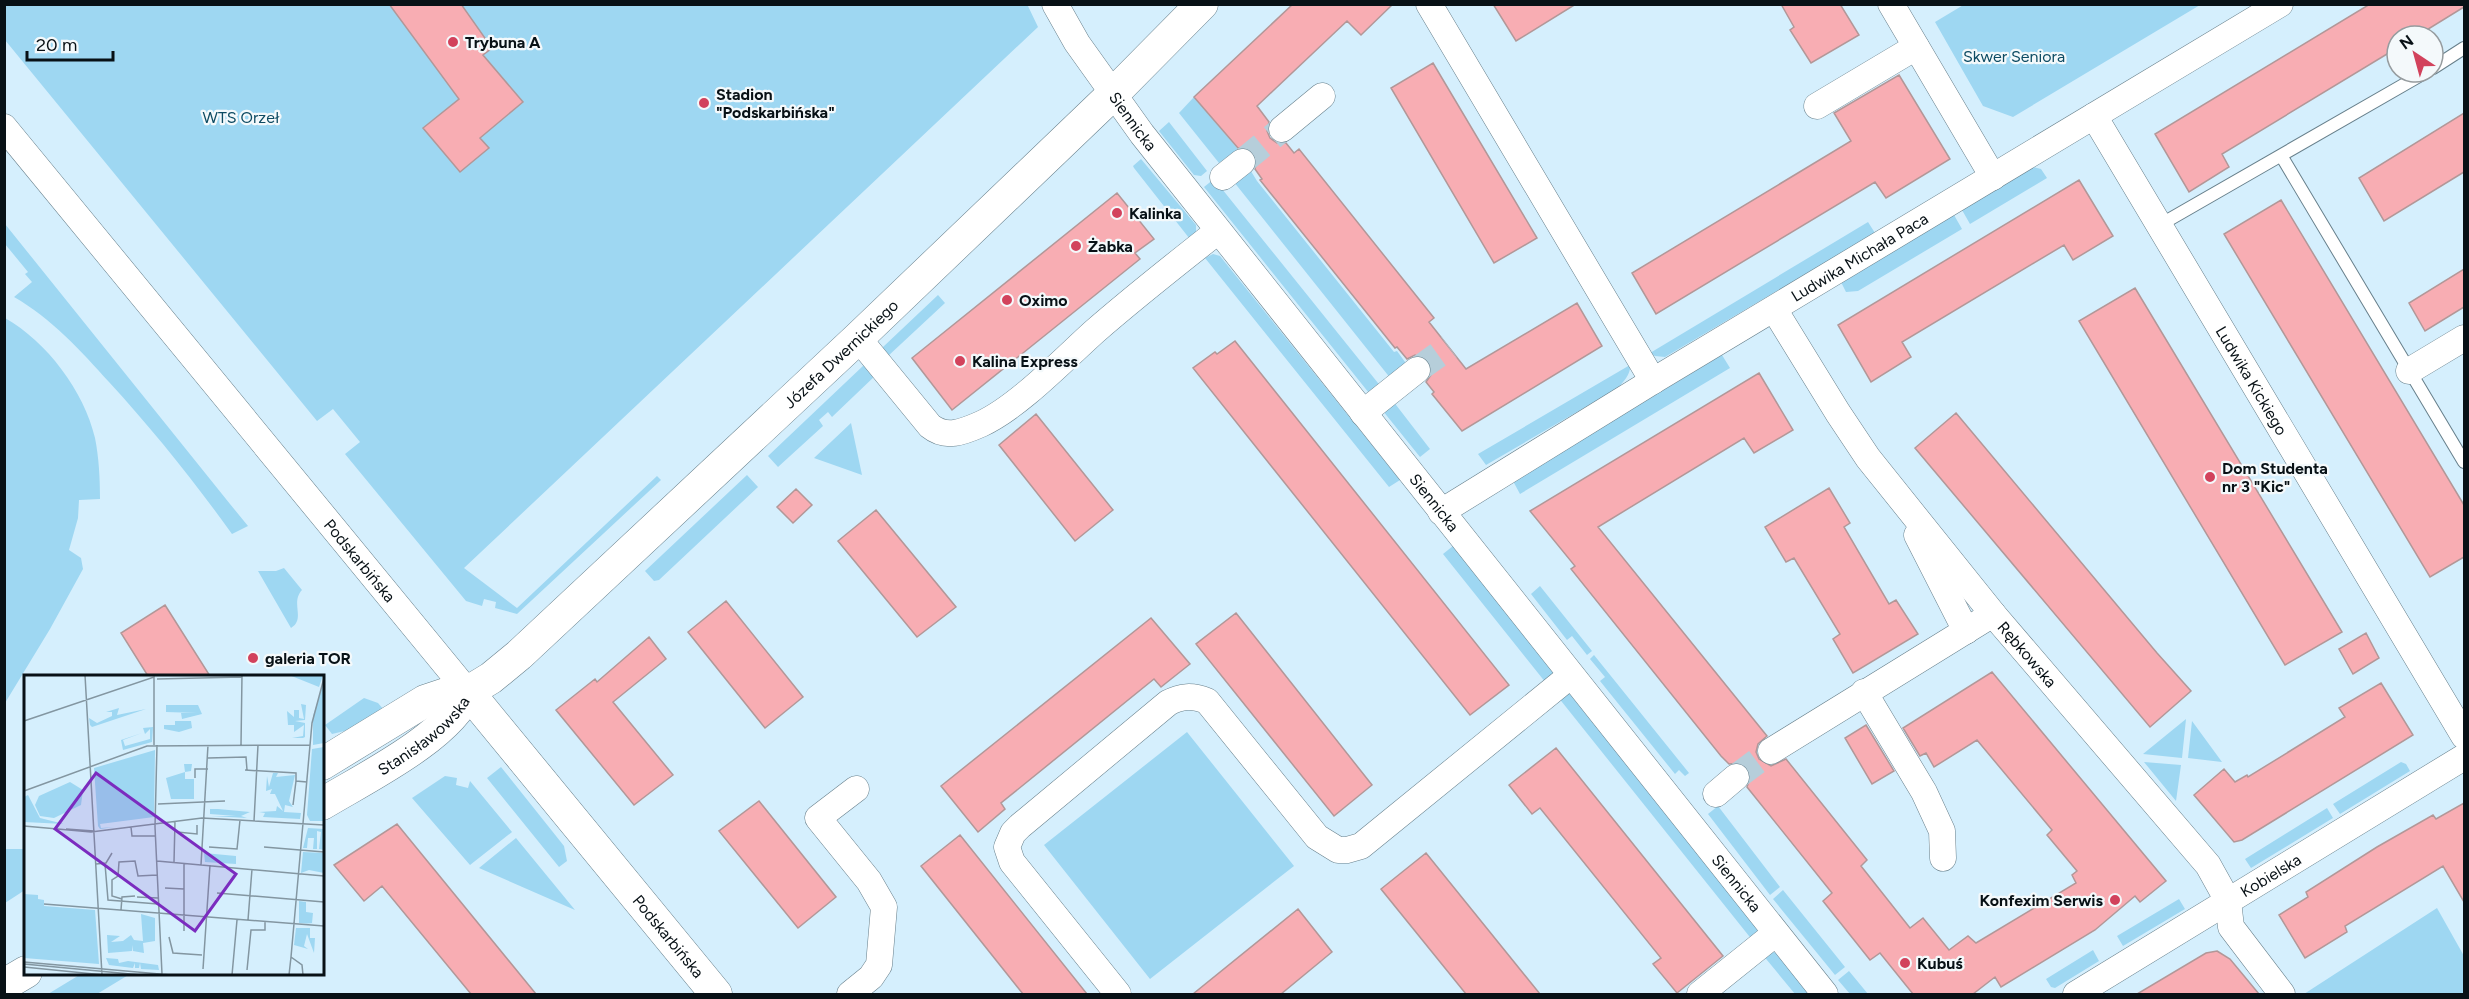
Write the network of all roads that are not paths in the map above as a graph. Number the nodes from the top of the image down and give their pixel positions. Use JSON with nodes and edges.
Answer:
{"nodes":[{"id":1,"x":1054,"y":4,"type":"edge"},
{"id":2,"x":1202,"y":4,"type":"edge"},
{"id":3,"x":1891,"y":4,"type":"edge"},
{"id":4,"x":2280,"y":4,"type":"edge"},
{"id":5,"x":1434,"y":6,"type":"edge"},
{"id":6,"x":1916,"y":47,"type":"junction"},
{"id":7,"x":2464,"y":48,"type":"edge"},
{"id":8,"x":2445,"y":60,"type":"edge"},
{"id":9,"x":2406,"y":84,"type":"edge"},
{"id":10,"x":1114,"y":93,"type":"junction"},
{"id":11,"x":1322,"y":96,"type":"dead end"},
{"id":12,"x":1817,"y":106,"type":"dead end"},
{"id":13,"x":2094,"y":116,"type":"junction"},
{"id":14,"x":4,"y":127,"type":"edge"},
{"id":15,"x":1282,"y":129,"type":"tunnel mouth"},
{"id":16,"x":2282,"y":157,"type":"junction"},
{"id":17,"x":1993,"y":177,"type":"junction"},
{"id":18,"x":2158,"y":226,"type":"junction"},
{"id":19,"x":1218,"y":231,"type":"junction"},
{"id":20,"x":1774,"y":309,"type":"junction"},
{"id":21,"x":2464,"y":338,"type":"edge"},
{"id":22,"x":858,"y":339,"type":"junction"},
{"id":23,"x":1417,"y":370,"type":"tunnel mouth"},
{"id":24,"x":2409,"y":371,"type":"junction"},
{"id":25,"x":1653,"y":381,"type":"junction"},
{"id":26,"x":1363,"y":413,"type":"junction"},
{"id":27,"x":2464,"y":462,"type":"edge"},
{"id":28,"x":1441,"y":512,"type":"junction"},
{"id":29,"x":1913,"y":514,"type":"junction"},
{"id":30,"x":1993,"y":614,"type":"junction"},
{"id":31,"x":1966,"y":631,"type":"junction"},
{"id":32,"x":1570,"y":676,"type":"junction"},
{"id":33,"x":468,"y":692,"type":"junction"},
{"id":34,"x":1864,"y":692,"type":"junction"},
{"id":35,"x":2464,"y":735,"type":"edge"},
{"id":36,"x":1771,"y":751,"type":"tunnel mouth"},
{"id":37,"x":2464,"y":757,"type":"edge"},
{"id":38,"x":324,"y":763,"type":"edge"},
{"id":39,"x":1736,"y":777,"type":"tunnel mouth"},
{"id":40,"x":856,"y":789,"type":"dead end"},
{"id":41,"x":1716,"y":794,"type":"dead end"},
{"id":42,"x":324,"y":803,"type":"edge"},
{"id":43,"x":1943,"y":858,"type":"dead end"},
{"id":44,"x":2228,"y":901,"type":"junction"},
{"id":45,"x":1776,"y":933,"type":"junction"},
{"id":46,"x":24,"y":973,"type":"edge"},
{"id":47,"x":4,"y":985,"type":"edge"},
{"id":48,"x":878,"y":986,"type":"edge"},
{"id":49,"x":716,"y":994,"type":"edge"},
{"id":50,"x":850,"y":994,"type":"edge"},
{"id":51,"x":1118,"y":994,"type":"edge"},
{"id":52,"x":1700,"y":994,"type":"edge"},
{"id":53,"x":1825,"y":994,"type":"edge"},
{"id":54,"x":2076,"y":994,"type":"edge"},
{"id":55,"x":2282,"y":994,"type":"edge"}],
"edges":[{"from":1,"to":10,"type":"street","name":"Siennicka"},
{"from":2,"to":10,"type":"street","name":"Józefa Dwernickiego"},
{"from":3,"to":6,"type":"street"},
{"from":4,"to":13,"type":"street","name":"Ludwika Michała Paca"},
{"from":5,"to":25,"type":"street"},
{"from":6,"to":12,"type":"street"},
{"from":6,"to":17,"type":"street"},
{"from":7,"to":8,"type":"lane"},
{"from":9,"to":16,"type":"lane"},
{"from":10,"to":19,"type":"street","name":"Siennicka"},
{"from":10,"to":22,"type":"street","name":"Józefa Dwernickiego"},
{"from":11,"to":15,"type":"street"},
{"from":13,"to":17,"type":"street","name":"Ludwika Michała Paca"},
{"from":13,"to":18,"type":"street","name":"Ludwika Kickiego"},
{"from":14,"to":33,"type":"street","name":"Podskarbińska"},
{"from":16,"to":18,"type":"lane"},
{"from":16,"to":24,"type":"lane"},
{"from":17,"to":20,"type":"street","name":"Ludwika Michała Paca"},
{"from":18,"to":35,"type":"street","name":"Ludwika Kickiego"},
{"from":19,"to":22,"type":"street"},
{"from":19,"to":26,"type":"street","name":"Siennicka"},
{"from":20,"to":25,"type":"street","name":"Ludwika Michała Paca"},
{"from":20,"to":29,"type":"street","name":"Rębkowska"},
{"from":21,"to":24,"type":"street"},
{"from":22,"to":33,"type":"street","name":"Józefa Dwernickiego"},
{"from":23,"to":26,"type":"street"},
{"from":24,"to":27,"type":"lane"},
{"from":25,"to":28,"type":"street","name":"Ludwika Michała Paca"},
{"from":26,"to":28,"type":"street","name":"Siennicka"},
{"from":28,"to":32,"type":"street","name":"Siennicka"},
{"from":29,"to":30,"type":"street","name":"Rębkowska"},
{"from":29,"to":31,"type":"street"},
{"from":30,"to":31,"type":"street"},
{"from":30,"to":44,"type":"street","name":"Rębkowska"},
{"from":31,"to":34,"type":"street"},
{"from":32,"to":45,"type":"street","name":"Siennicka"},
{"from":32,"to":51,"type":"street"},
{"from":33,"to":38,"type":"street","name":"Stanisławowska"},
{"from":33,"to":42,"type":"street","name":"Stanisławowska"},
{"from":33,"to":49,"type":"street","name":"Podskarbińska"},
{"from":34,"to":36,"type":"street"},
{"from":34,"to":43,"type":"street"},
{"from":37,"to":44,"type":"street","name":"Kobielska"},
{"from":39,"to":41,"type":"street"},
{"from":40,"to":48,"type":"street"},
{"from":44,"to":54,"type":"street","name":"Kobielska"},
{"from":44,"to":55,"type":"street","name":"Rębkowska"},
{"from":45,"to":52,"type":"street"},
{"from":45,"to":53,"type":"street","name":"Siennicka"},
{"from":46,"to":47,"type":"street"},
{"from":48,"to":50,"type":"street"}]}
